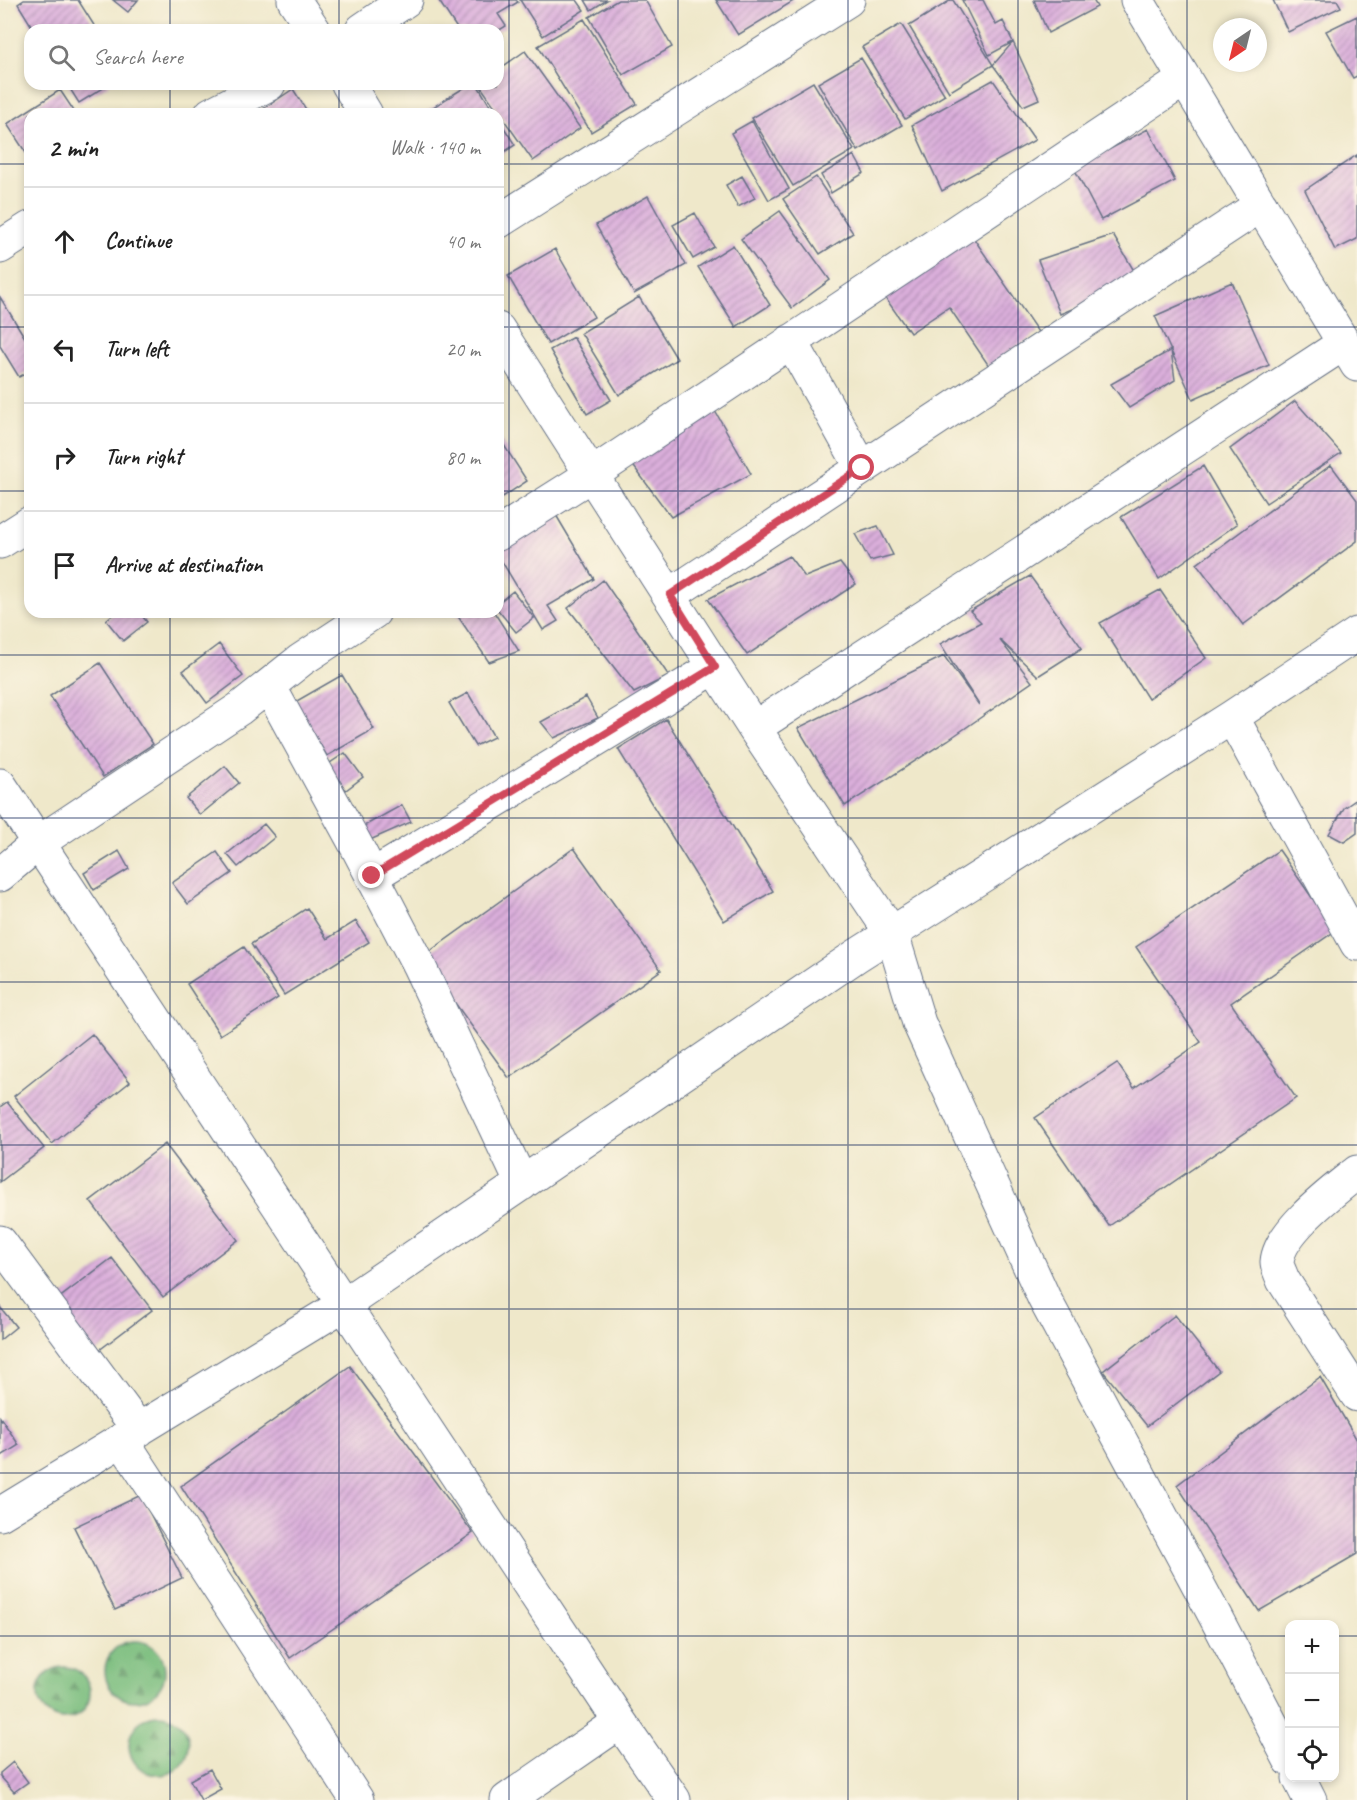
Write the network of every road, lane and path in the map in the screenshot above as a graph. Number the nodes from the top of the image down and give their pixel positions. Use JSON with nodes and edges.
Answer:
{"nodes":[{"id":1,"x":294,"y":0,"type":"edge"},
{"id":2,"x":406,"y":0,"type":"edge"},
{"id":3,"x":848,"y":0,"type":"edge"},
{"id":4,"x":1142,"y":2,"type":"edge"},
{"id":5,"x":310,"y":24,"type":"edge"},
{"id":6,"x":371,"y":24,"type":"edge"},
{"id":7,"x":1185,"y":79,"type":"junction"},
{"id":8,"x":257,"y":90,"type":"edge"},
{"id":9,"x":352,"y":90,"type":"edge"},
{"id":10,"x":223,"y":108,"type":"edge"},
{"id":11,"x":362,"y":108,"type":"edge"},
{"id":12,"x":1261,"y":205,"type":"junction"},
{"id":13,"x":504,"y":218,"type":"edge"},
{"id":14,"x":24,"y":232,"type":"edge"},
{"id":15,"x":0,"y":247,"type":"edge"},
{"id":16,"x":504,"y":338,"type":"edge"},
{"id":17,"x":791,"y":341,"type":"junction"},
{"id":18,"x":1350,"y":355,"type":"edge"},
{"id":19,"x":862,"y":468,"type":"junction"},
{"id":20,"x":591,"y":475,"type":"junction"},
{"id":21,"x":24,"y":527,"type":"edge"},
{"id":22,"x":504,"y":530,"type":"edge"},
{"id":23,"x":0,"y":542,"type":"edge"},
{"id":24,"x":670,"y":595,"type":"junction"},
{"id":25,"x":365,"y":618,"type":"edge"},
{"id":26,"x":1357,"y":634,"type":"edge"},
{"id":27,"x":715,"y":667,"type":"junction"},
{"id":28,"x":269,"y":686,"type":"junction"},
{"id":29,"x":1232,"y":717,"type":"junction"},
{"id":30,"x":754,"y":728,"type":"junction"},
{"id":31,"x":0,"y":785,"type":"edge"},
{"id":32,"x":38,"y":843,"type":"junction"},
{"id":33,"x":0,"y":875,"type":"edge"},
{"id":34,"x":372,"y":876,"type":"junction"},
{"id":35,"x":892,"y":934,"type":"junction"},
{"id":36,"x":1357,"y":944,"type":"edge"},
{"id":37,"x":1357,"y":1172,"type":"edge"},
{"id":38,"x":522,"y":1184,"type":"junction"},
{"id":39,"x":0,"y":1242,"type":"edge"},
{"id":40,"x":343,"y":1305,"type":"junction"},
{"id":41,"x":1357,"y":1395,"type":"edge"},
{"id":42,"x":131,"y":1435,"type":"junction"},
{"id":43,"x":0,"y":1514,"type":"edge"},
{"id":44,"x":620,"y":1722,"type":"junction"},
{"id":45,"x":1285,"y":1750,"type":"edge"},
{"id":46,"x":1301,"y":1782,"type":"edge"},
{"id":47,"x":357,"y":1800,"type":"edge"},
{"id":48,"x":507,"y":1800,"type":"edge"},
{"id":49,"x":674,"y":1800,"type":"edge"},
{"id":50,"x":1310,"y":1800,"type":"edge"}],
"edges":[{"from":1,"to":5,"type":"street"},
{"from":2,"to":6,"type":"street"},
{"from":3,"to":13,"type":"street"},
{"from":4,"to":7,"type":"street"},
{"from":7,"to":12,"type":"street"},
{"from":7,"to":17,"type":"street"},
{"from":8,"to":10,"type":"street"},
{"from":9,"to":11,"type":"street"},
{"from":12,"to":18,"type":"street"},
{"from":12,"to":19,"type":"street"},
{"from":14,"to":15,"type":"street"},
{"from":16,"to":20,"type":"street"},
{"from":17,"to":19,"type":"street"},
{"from":17,"to":20,"type":"street"},
{"from":18,"to":30,"type":"street"},
{"from":19,"to":24,"type":"street"},
{"from":20,"to":22,"type":"street"},
{"from":20,"to":24,"type":"street"},
{"from":21,"to":23,"type":"street"},
{"from":24,"to":27,"type":"street"},
{"from":25,"to":28,"type":"street"},
{"from":26,"to":29,"type":"street"},
{"from":27,"to":30,"type":"street"},
{"from":27,"to":34,"type":"street"},
{"from":28,"to":32,"type":"street"},
{"from":28,"to":34,"type":"street"},
{"from":29,"to":35,"type":"street"},
{"from":29,"to":36,"type":"street"},
{"from":30,"to":35,"type":"street"},
{"from":31,"to":32,"type":"street"},
{"from":32,"to":33,"type":"street"},
{"from":32,"to":40,"type":"street"},
{"from":34,"to":38,"type":"street"},
{"from":35,"to":38,"type":"street"},
{"from":35,"to":45,"type":"street"},
{"from":37,"to":41,"type":"street"},
{"from":38,"to":40,"type":"street"},
{"from":39,"to":42,"type":"street"},
{"from":40,"to":42,"type":"street"},
{"from":40,"to":44,"type":"street"},
{"from":42,"to":43,"type":"street"},
{"from":42,"to":47,"type":"street"},
{"from":44,"to":48,"type":"street"},
{"from":44,"to":49,"type":"street"},
{"from":46,"to":50,"type":"street"}]}
